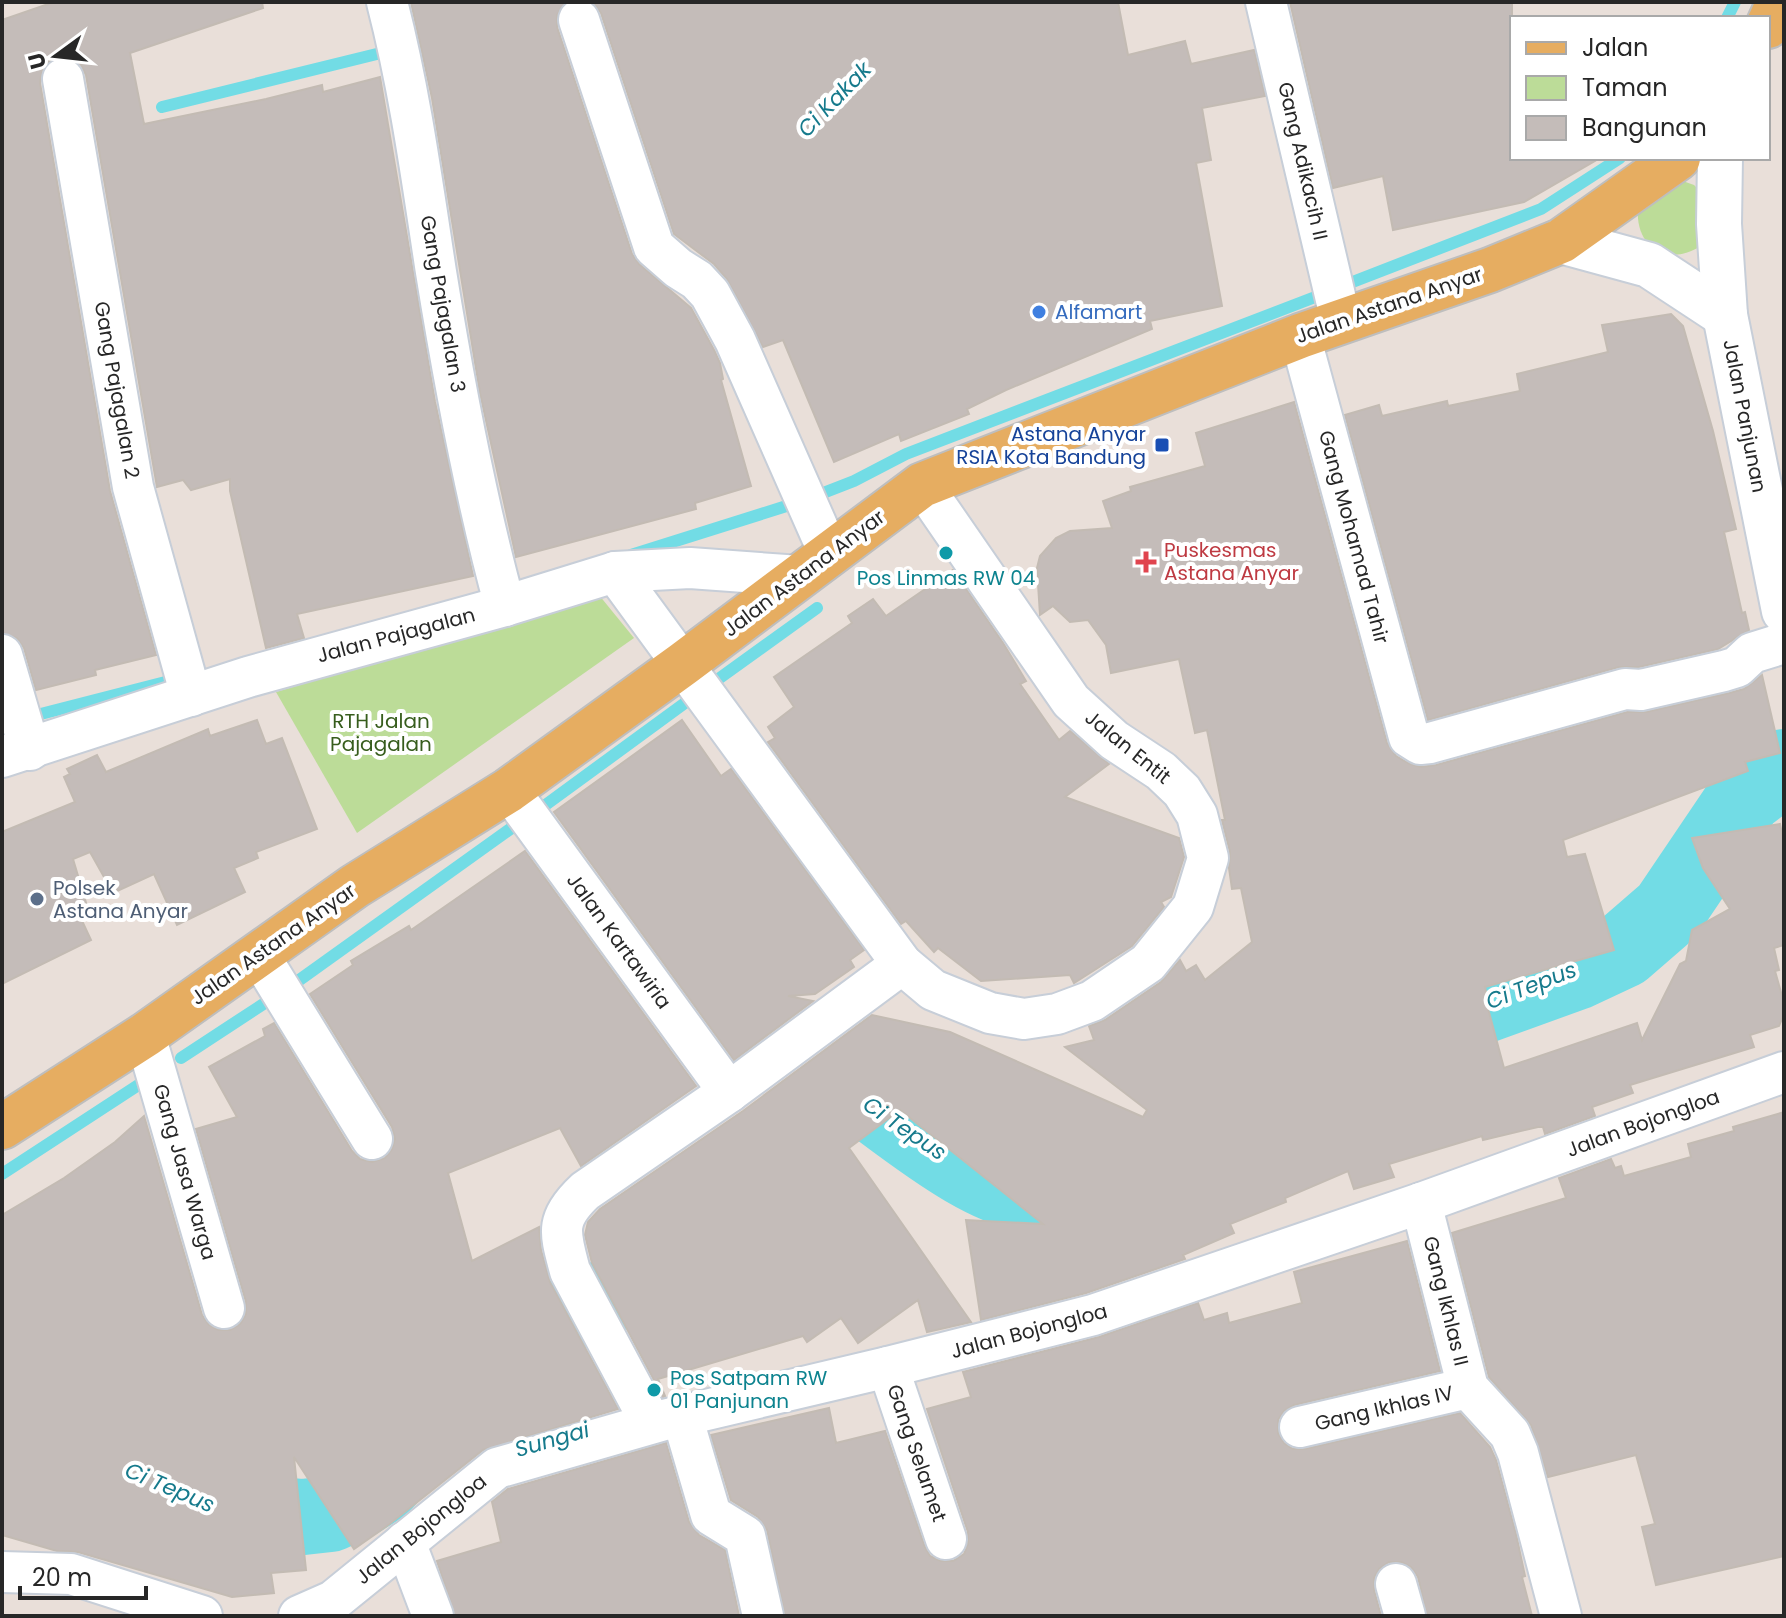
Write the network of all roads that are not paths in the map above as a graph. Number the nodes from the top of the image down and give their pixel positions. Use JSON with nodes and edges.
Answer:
{"nodes":[{"id":1,"x":387,"y":2,"type":"edge"},
{"id":2,"x":1266,"y":2,"type":"edge"},
{"id":3,"x":1779,"y":2,"type":"edge"},
{"id":4,"x":579,"y":20,"type":"dead end"},
{"id":5,"x":1770,"y":22,"type":"edge"},
{"id":6,"x":63,"y":79,"type":"dead end"},
{"id":7,"x":1675,"y":160,"type":"edge"},
{"id":8,"x":1720,"y":160,"type":"edge"},
{"id":9,"x":1561,"y":241,"type":"junction"},
{"id":10,"x":1725,"y":315,"type":"junction"},
{"id":11,"x":1341,"y":321,"type":"junction"},
{"id":12,"x":1300,"y":336,"type":"junction"},
{"id":13,"x":922,"y":485,"type":"junction"},
{"id":14,"x":814,"y":564,"type":"junction"},
{"id":15,"x":615,"y":572,"type":"junction"},
{"id":16,"x":505,"y":606,"type":"junction"},
{"id":17,"x":1784,"y":611,"type":"edge"},
{"id":18,"x":1784,"y":643,"type":"edge"},
{"id":19,"x":2,"y":655,"type":"edge"},
{"id":20,"x":683,"y":664,"type":"junction"},
{"id":21,"x":187,"y":683,"type":"junction"},
{"id":22,"x":16,"y":754,"type":"edge"},
{"id":23,"x":509,"y":790,"type":"junction"},
{"id":24,"x":902,"y":964,"type":"junction"},
{"id":25,"x":267,"y":968,"type":"junction"},
{"id":26,"x":145,"y":1035,"type":"junction"},
{"id":27,"x":1784,"y":1072,"type":"edge"},
{"id":28,"x":729,"y":1092,"type":"junction"},
{"id":29,"x":2,"y":1127,"type":"edge"},
{"id":30,"x":372,"y":1139,"type":"dead end"},
{"id":31,"x":1421,"y":1203,"type":"junction"},
{"id":32,"x":224,"y":1308,"type":"dead end"},
{"id":33,"x":888,"y":1367,"type":"junction"},
{"id":34,"x":1468,"y":1388,"type":"junction"},
{"id":35,"x":663,"y":1420,"type":"junction"},
{"id":36,"x":1300,"y":1427,"type":"dead end"},
{"id":37,"x":946,"y":1539,"type":"dead end"},
{"id":38,"x":405,"y":1542,"type":"junction"},
{"id":39,"x":2,"y":1572,"type":"edge"},
{"id":40,"x":113,"y":1601,"type":"edge"},
{"id":41,"x":202,"y":1616,"type":"edge"},
{"id":42,"x":299,"y":1616,"type":"edge"},
{"id":43,"x":433,"y":1616,"type":"edge"},
{"id":44,"x":763,"y":1616,"type":"edge"},
{"id":45,"x":1561,"y":1616,"type":"edge"}],
"edges":[{"from":1,"to":16,"type":"street","name":"Gang Pajagalan 3"},
{"from":2,"to":11,"type":"street","name":"Gang Adikacih II"},
{"from":3,"to":5,"type":"main road"},
{"from":4,"to":14,"type":"street"},
{"from":6,"to":21,"type":"street","name":"Gang Pajagalan 2"},
{"from":7,"to":9,"type":"main road","name":"Jalan Astana Anyar"},
{"from":8,"to":10,"type":"main road","name":"Jalan Panjunan"},
{"from":9,"to":10,"type":"main road","name":"Jalan Panjunan"},
{"from":9,"to":11,"type":"main road","name":"Jalan Astana Anyar"},
{"from":10,"to":17,"type":"main road","name":"Jalan Panjunan"},
{"from":11,"to":12,"type":"main road","name":"Jalan Astana Anyar"},
{"from":12,"to":13,"type":"main road","name":"Jalan Astana Anyar"},
{"from":12,"to":18,"type":"street","name":"Gang Mohamad Tahir"},
{"from":13,"to":14,"type":"main road","name":"Jalan Astana Anyar"},
{"from":13,"to":24,"type":"street","name":"Jalan Entit"},
{"from":14,"to":15,"type":"street","name":"Jalan Pajagalan"},
{"from":14,"to":20,"type":"main road","name":"Jalan Astana Anyar"},
{"from":15,"to":16,"type":"street","name":"Jalan Pajagalan"},
{"from":15,"to":20,"type":"street","name":"Jalan Entit"},
{"from":16,"to":21,"type":"street","name":"Jalan Pajagalan"},
{"from":19,"to":22,"type":"street"},
{"from":20,"to":23,"type":"main road","name":"Jalan Astana Anyar"},
{"from":20,"to":24,"type":"street","name":"Jalan Entit"},
{"from":21,"to":22,"type":"street","name":"Jalan Pajagalan"},
{"from":23,"to":25,"type":"main road","name":"Jalan Astana Anyar"},
{"from":23,"to":28,"type":"street","name":"Jalan Kartawiria"},
{"from":24,"to":28,"type":"street"},
{"from":25,"to":26,"type":"main road","name":"Jalan Astana Anyar"},
{"from":25,"to":30,"type":"street"},
{"from":26,"to":29,"type":"main road","name":"Jalan Astana Anyar"},
{"from":26,"to":32,"type":"street","name":"Gang Jasa Warga"},
{"from":27,"to":31,"type":"street","name":"Jalan Bojongloa"},
{"from":28,"to":35,"type":"street"},
{"from":31,"to":33,"type":"street","name":"Jalan Bojongloa"},
{"from":31,"to":34,"type":"street","name":"Gang Ikhlas II"},
{"from":33,"to":35,"type":"street","name":"Jalan Bojongloa"},
{"from":33,"to":37,"type":"street","name":"Gang Selamet"},
{"from":34,"to":36,"type":"street","name":"Gang Ikhlas IV"},
{"from":34,"to":45,"type":"street","name":"Gang Ikhlas II"},
{"from":35,"to":38,"type":"street","name":"Jalan Bojongloa"},
{"from":35,"to":44,"type":"street"},
{"from":38,"to":42,"type":"street","name":"Jalan Bojongloa"},
{"from":38,"to":43,"type":"street"},
{"from":39,"to":40,"type":"street"},
{"from":40,"to":41,"type":"street"}]}
